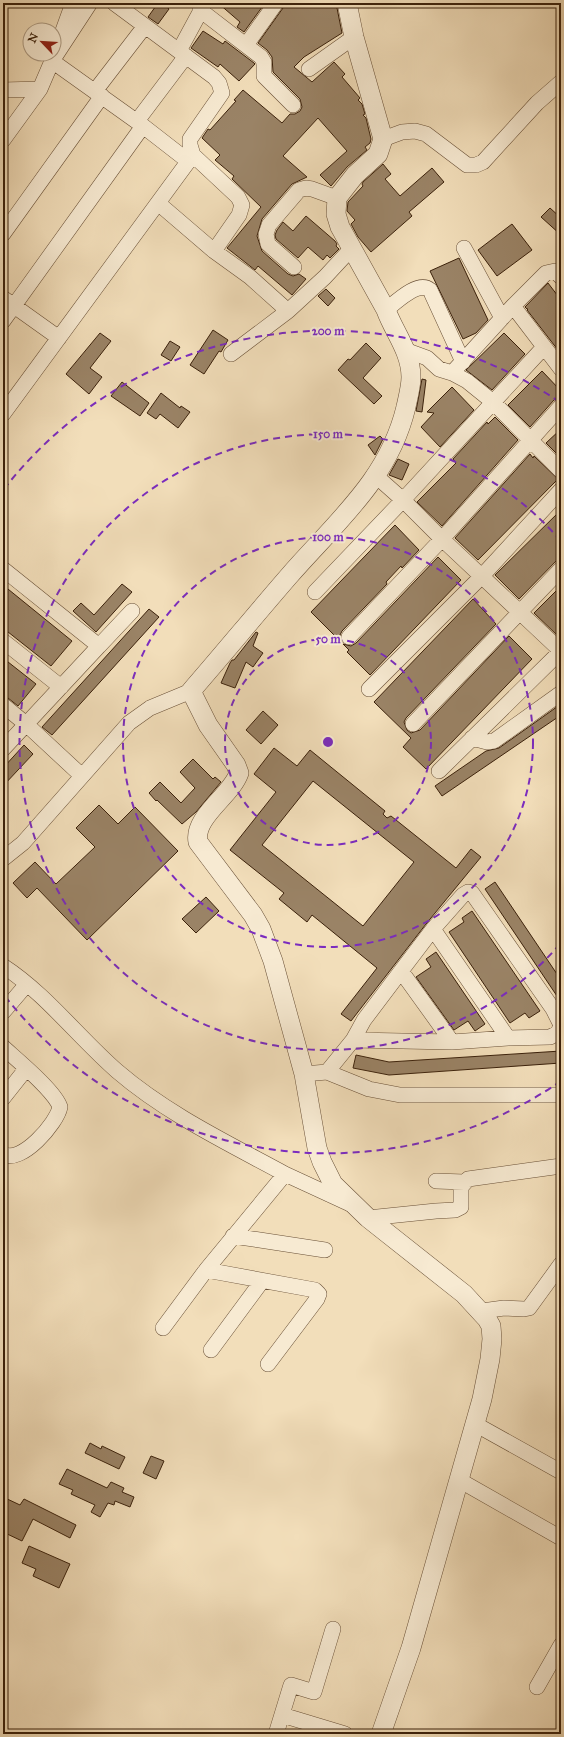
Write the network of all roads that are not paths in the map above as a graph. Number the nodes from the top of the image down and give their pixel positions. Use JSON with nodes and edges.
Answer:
{"nodes":[{"id":1,"x":73,"y":3,"type":"edge"},
{"id":2,"x":90,"y":3,"type":"edge"},
{"id":3,"x":114,"y":3,"type":"edge"},
{"id":4,"x":276,"y":3,"type":"edge"},
{"id":5,"x":347,"y":3,"type":"edge"},
{"id":6,"x":203,"y":6,"type":"edge"},
{"id":7,"x":146,"y":26,"type":"junction"},
{"id":8,"x":62,"y":33,"type":"edge"},
{"id":9,"x":354,"y":37,"type":"junction"},
{"id":10,"x":62,"y":45,"type":"edge"},
{"id":11,"x":246,"y":45,"type":"junction"},
{"id":12,"x":182,"y":53,"type":"junction"},
{"id":13,"x":51,"y":62,"type":"edge"},
{"id":14,"x":55,"y":62,"type":"edge"},
{"id":15,"x":309,"y":69,"type":"dead end"},
{"id":16,"x":561,"y":82,"type":"edge"},
{"id":17,"x":40,"y":89,"type":"junction"},
{"id":18,"x":3,"y":90,"type":"edge"},
{"id":19,"x":98,"y":94,"type":"junction"},
{"id":20,"x":293,"y":105,"type":"dead end"},
{"id":21,"x":140,"y":124,"type":"junction"},
{"id":22,"x":383,"y":139,"type":"junction"},
{"id":23,"x":3,"y":140,"type":"edge"},
{"id":24,"x":191,"y":158,"type":"junction"},
{"id":25,"x":337,"y":198,"type":"junction"},
{"id":26,"x":158,"y":203,"type":"junction"},
{"id":27,"x":3,"y":234,"type":"edge"},
{"id":28,"x":464,"y":248,"type":"dead end"},
{"id":29,"x":352,"y":249,"type":"junction"},
{"id":30,"x":214,"y":251,"type":"junction"},
{"id":31,"x":294,"y":267,"type":"dead end"},
{"id":32,"x":561,"y":277,"type":"edge"},
{"id":33,"x":8,"y":302,"type":"edge"},
{"id":34,"x":513,"y":306,"type":"junction"},
{"id":35,"x":386,"y":310,"type":"junction"},
{"id":36,"x":288,"y":311,"type":"junction"},
{"id":37,"x":502,"y":318,"type":"junction"},
{"id":38,"x":3,"y":321,"type":"edge"},
{"id":39,"x":59,"y":338,"type":"junction"},
{"id":40,"x":544,"y":347,"type":"junction"},
{"id":41,"x":405,"y":350,"type":"junction"},
{"id":42,"x":231,"y":354,"type":"dead end"},
{"id":43,"x":463,"y":362,"type":"junction"},
{"id":44,"x":561,"y":370,"type":"edge"},
{"id":45,"x":452,"y":373,"type":"junction"},
{"id":46,"x":493,"y":402,"type":"junction"},
{"id":47,"x":561,"y":406,"type":"edge"},
{"id":48,"x":3,"y":414,"type":"edge"},
{"id":49,"x":530,"y":442,"type":"junction"},
{"id":50,"x":561,"y":471,"type":"edge"},
{"id":51,"x":376,"y":476,"type":"junction"},
{"id":52,"x":561,"y":490,"type":"edge"},
{"id":53,"x":403,"y":500,"type":"junction"},
{"id":54,"x":442,"y":539,"type":"junction"},
{"id":55,"x":561,"y":568,"type":"edge"},
{"id":56,"x":3,"y":569,"type":"edge"},
{"id":57,"x":482,"y":576,"type":"junction"},
{"id":58,"x":315,"y":592,"type":"dead end"},
{"id":59,"x":132,"y":611,"type":"dead end"},
{"id":60,"x":521,"y":612,"type":"junction"},
{"id":61,"x":349,"y":637,"type":"dead end"},
{"id":62,"x":3,"y":641,"type":"edge"},
{"id":63,"x":99,"y":646,"type":"junction"},
{"id":64,"x":561,"y":651,"type":"edge"},
{"id":65,"x":61,"y":687,"type":"junction"},
{"id":66,"x":369,"y":689,"type":"dead end"},
{"id":67,"x":191,"y":691,"type":"junction"},
{"id":68,"x":561,"y":693,"type":"edge"},
{"id":69,"x":3,"y":705,"type":"edge"},
{"id":70,"x":26,"y":724,"type":"junction"},
{"id":71,"x":413,"y":724,"type":"dead end"},
{"id":72,"x":472,"y":738,"type":"junction"},
{"id":73,"x":3,"y":749,"type":"edge"},
{"id":74,"x":439,"y":771,"type":"dead end"},
{"id":75,"x":82,"y":776,"type":"junction"},
{"id":76,"x":3,"y":859,"type":"edge"},
{"id":77,"x":433,"y":930,"type":"junction"},
{"id":78,"x":3,"y":966,"type":"edge"},
{"id":79,"x":401,"y":971,"type":"junction"},
{"id":80,"x":27,"y":984,"type":"junction"},
{"id":81,"x":3,"y":1012,"type":"edge"},
{"id":82,"x":560,"y":1034,"type":"edge"},
{"id":83,"x":508,"y":1038,"type":"junction"},
{"id":84,"x":353,"y":1040,"type":"junction"},
{"id":85,"x":452,"y":1042,"type":"junction"},
{"id":86,"x":3,"y":1047,"type":"edge"},
{"id":87,"x":26,"y":1069,"type":"junction"},
{"id":88,"x":327,"y":1072,"type":"junction"},
{"id":89,"x":304,"y":1074,"type":"junction"},
{"id":90,"x":561,"y":1095,"type":"edge"},
{"id":91,"x":3,"y":1098,"type":"edge"},
{"id":92,"x":3,"y":1154,"type":"edge"},
{"id":93,"x":561,"y":1166,"type":"edge"},
{"id":94,"x":285,"y":1174,"type":"junction"},
{"id":95,"x":436,"y":1181,"type":"dead end"},
{"id":96,"x":464,"y":1182,"type":"junction"},
{"id":97,"x":362,"y":1213,"type":"junction"},
{"id":98,"x":233,"y":1236,"type":"junction"},
{"id":99,"x":325,"y":1250,"type":"dead end"},
{"id":100,"x":561,"y":1264,"type":"edge"},
{"id":101,"x":206,"y":1270,"type":"junction"},
{"id":102,"x":262,"y":1281,"type":"junction"},
{"id":103,"x":482,"y":1311,"type":"junction"},
{"id":104,"x":163,"y":1328,"type":"dead end"},
{"id":105,"x":211,"y":1350,"type":"dead end"},
{"id":106,"x":268,"y":1364,"type":"dead end"},
{"id":107,"x":475,"y":1424,"type":"junction"},
{"id":108,"x":561,"y":1472,"type":"edge"},
{"id":109,"x":460,"y":1480,"type":"junction"},
{"id":110,"x":561,"y":1538,"type":"edge"},
{"id":111,"x":333,"y":1629,"type":"dead end"},
{"id":112,"x":561,"y":1645,"type":"edge"},
{"id":113,"x":537,"y":1687,"type":"dead end"},
{"id":114,"x":282,"y":1715,"type":"junction"},
{"id":115,"x":276,"y":1734,"type":"edge"},
{"id":116,"x":345,"y":1734,"type":"edge"},
{"id":117,"x":381,"y":1734,"type":"edge"}],
"edges":[{"from":1,"to":8,"type":"street"},
{"from":2,"to":10,"type":"street"},
{"from":3,"to":7,"type":"street"},
{"from":4,"to":11,"type":"street"},
{"from":5,"to":9,"type":"street"},
{"from":6,"to":11,"type":"street"},
{"from":6,"to":12,"type":"street"},
{"from":7,"to":12,"type":"street"},
{"from":7,"to":19,"type":"street"},
{"from":9,"to":15,"type":"street"},
{"from":9,"to":22,"type":"street"},
{"from":11,"to":20,"type":"street"},
{"from":12,"to":21,"type":"street"},
{"from":12,"to":24,"type":"street"},
{"from":13,"to":17,"type":"street"},
{"from":14,"to":19,"type":"street"},
{"from":16,"to":22,"type":"street"},
{"from":17,"to":18,"type":"street"},
{"from":17,"to":23,"type":"street"},
{"from":19,"to":21,"type":"street"},
{"from":19,"to":27,"type":"street"},
{"from":21,"to":24,"type":"street"},
{"from":21,"to":33,"type":"street"},
{"from":22,"to":25,"type":"street"},
{"from":24,"to":26,"type":"street"},
{"from":24,"to":30,"type":"street"},
{"from":25,"to":29,"type":"street"},
{"from":25,"to":31,"type":"street"},
{"from":26,"to":30,"type":"street"},
{"from":26,"to":39,"type":"street"},
{"from":28,"to":37,"type":"street"},
{"from":29,"to":35,"type":"street"},
{"from":29,"to":36,"type":"street"},
{"from":30,"to":36,"type":"street"},
{"from":32,"to":34,"type":"street"},
{"from":33,"to":38,"type":"street"},
{"from":33,"to":39,"type":"street"},
{"from":34,"to":37,"type":"street"},
{"from":34,"to":40,"type":"street"},
{"from":35,"to":41,"type":"street"},
{"from":35,"to":43,"type":"street"},
{"from":36,"to":42,"type":"street"},
{"from":37,"to":43,"type":"street"},
{"from":39,"to":48,"type":"street"},
{"from":40,"to":44,"type":"street"},
{"from":40,"to":46,"type":"street"},
{"from":41,"to":45,"type":"street"},
{"from":41,"to":51,"type":"street"},
{"from":43,"to":45,"type":"street"},
{"from":45,"to":46,"type":"street"},
{"from":46,"to":49,"type":"street"},
{"from":46,"to":53,"type":"street"},
{"from":47,"to":49,"type":"street"},
{"from":49,"to":50,"type":"street"},
{"from":49,"to":54,"type":"street"},
{"from":51,"to":53,"type":"street"},
{"from":51,"to":67,"type":"street"},
{"from":52,"to":57,"type":"street"},
{"from":53,"to":54,"type":"street"},
{"from":53,"to":58,"type":"street"},
{"from":54,"to":57,"type":"street"},
{"from":54,"to":61,"type":"street"},
{"from":55,"to":60,"type":"street"},
{"from":56,"to":63,"type":"street"},
{"from":57,"to":60,"type":"street"},
{"from":57,"to":66,"type":"street"},
{"from":59,"to":63,"type":"street"},
{"from":60,"to":64,"type":"street"},
{"from":60,"to":71,"type":"street"},
{"from":62,"to":65,"type":"street"},
{"from":63,"to":65,"type":"street"},
{"from":64,"to":72,"type":"street"},
{"from":65,"to":70,"type":"street"},
{"from":67,"to":75,"type":"street"},
{"from":67,"to":89,"type":"street"},
{"from":68,"to":72,"type":"street"},
{"from":69,"to":70,"type":"street"},
{"from":70,"to":73,"type":"street"},
{"from":70,"to":75,"type":"street"},
{"from":72,"to":74,"type":"street"},
{"from":75,"to":76,"type":"street"},
{"from":77,"to":79,"type":"street"},
{"from":77,"to":82,"type":"street"},
{"from":77,"to":83,"type":"street"},
{"from":78,"to":80,"type":"street"},
{"from":79,"to":84,"type":"street"},
{"from":79,"to":85,"type":"street"},
{"from":80,"to":81,"type":"street"},
{"from":80,"to":94,"type":"street"},
{"from":82,"to":83,"type":"street"},
{"from":83,"to":85,"type":"street"},
{"from":84,"to":85,"type":"street"},
{"from":84,"to":88,"type":"street"},
{"from":86,"to":87,"type":"street"},
{"from":87,"to":91,"type":"street"},
{"from":87,"to":92,"type":"street"},
{"from":88,"to":89,"type":"street"},
{"from":88,"to":90,"type":"street"},
{"from":89,"to":97,"type":"street"},
{"from":93,"to":96,"type":"street"},
{"from":94,"to":97,"type":"street"},
{"from":94,"to":98,"type":"street"},
{"from":95,"to":96,"type":"street"},
{"from":96,"to":97,"type":"street"},
{"from":97,"to":103,"type":"street"},
{"from":98,"to":99,"type":"street"},
{"from":98,"to":101,"type":"street"},
{"from":100,"to":103,"type":"street"},
{"from":101,"to":102,"type":"street"},
{"from":101,"to":104,"type":"street"},
{"from":102,"to":105,"type":"street"},
{"from":102,"to":106,"type":"street"},
{"from":103,"to":107,"type":"street"},
{"from":107,"to":108,"type":"street"},
{"from":107,"to":109,"type":"street"},
{"from":109,"to":110,"type":"street"},
{"from":109,"to":117,"type":"street"},
{"from":111,"to":114,"type":"street"},
{"from":112,"to":113,"type":"street"},
{"from":114,"to":115,"type":"street"},
{"from":114,"to":116,"type":"street"}]}
